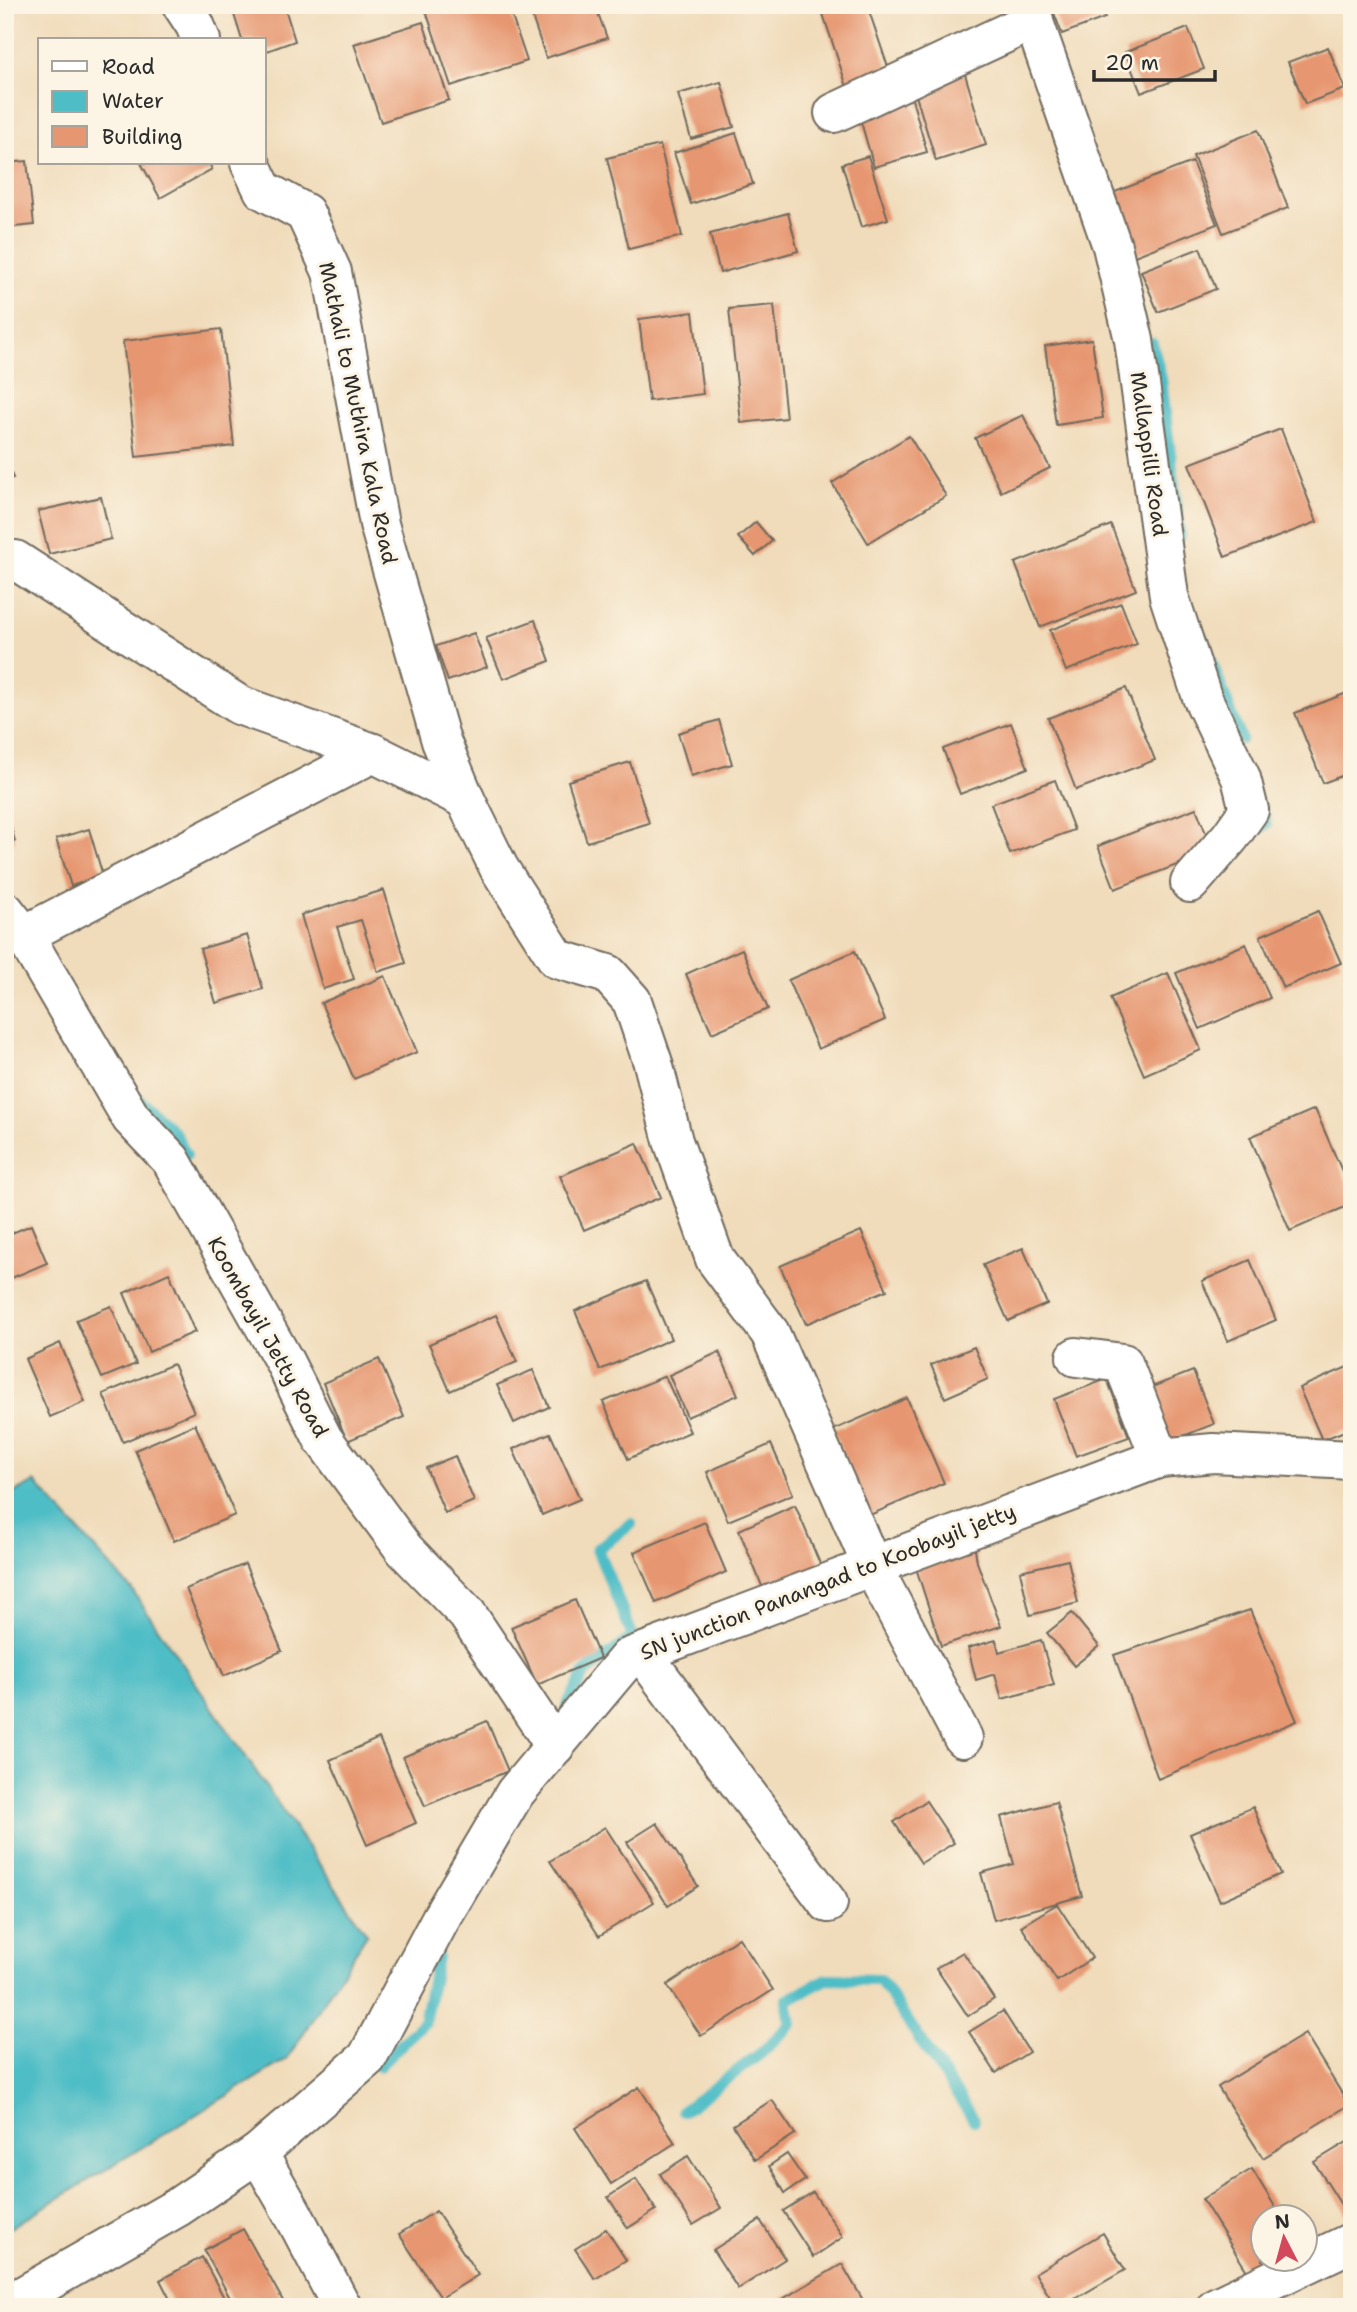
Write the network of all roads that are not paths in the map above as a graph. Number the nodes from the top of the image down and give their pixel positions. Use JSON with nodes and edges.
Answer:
{"nodes":[{"id":1,"x":182,"y":5,"type":"edge"},
{"id":2,"x":1031,"y":12,"type":"edge"},
{"id":3,"x":200,"y":38,"type":"edge"},
{"id":4,"x":834,"y":113,"type":"dead end"},
{"id":5,"x":250,"y":164,"type":"edge"},
{"id":6,"x":15,"y":561,"type":"dead end"},
{"id":7,"x":373,"y":753,"type":"junction"},
{"id":8,"x":465,"y":799,"type":"junction"},
{"id":9,"x":1190,"y":884,"type":"dead end"},
{"id":10,"x":15,"y":923,"type":"edge"},
{"id":11,"x":1076,"y":1357,"type":"dead end"},
{"id":12,"x":1160,"y":1458,"type":"junction"},
{"id":13,"x":1352,"y":1460,"type":"edge"},
{"id":14,"x":872,"y":1566,"type":"junction"},
{"id":15,"x":642,"y":1653,"type":"junction"},
{"id":16,"x":963,"y":1738,"type":"dead end"},
{"id":17,"x":555,"y":1746,"type":"junction"},
{"id":18,"x":828,"y":1903,"type":"dead end"},
{"id":19,"x":258,"y":2153,"type":"junction"},
{"id":20,"x":1352,"y":2242,"type":"edge"},
{"id":21,"x":5,"y":2306,"type":"edge"},
{"id":22,"x":342,"y":2307,"type":"edge"},
{"id":23,"x":1216,"y":2307,"type":"edge"}],
"edges":[{"from":1,"to":3,"type":"street"},
{"from":2,"to":4,"type":"street"},
{"from":2,"to":9,"type":"street","name":"Mallappilli Road"},
{"from":5,"to":8,"type":"street","name":"Mathali to Muthira Kala Road"},
{"from":6,"to":7,"type":"street"},
{"from":7,"to":8,"type":"street"},
{"from":7,"to":10,"type":"street"},
{"from":8,"to":14,"type":"street","name":"Mathali to Muthira Kala Road"},
{"from":10,"to":17,"type":"street","name":"Koombayil Jetty Road"},
{"from":11,"to":12,"type":"street"},
{"from":12,"to":13,"type":"street","name":"SN junction Panangad to Koobayil jetty"},
{"from":12,"to":14,"type":"street","name":"SN junction Panangad to Koobayil jetty"},
{"from":14,"to":15,"type":"street","name":"SN junction Panangad to Koobayil jetty"},
{"from":14,"to":16,"type":"street","name":"Mathali to Muthira Kala Road"},
{"from":15,"to":17,"type":"street","name":"SN junction Panangad to Koobayil jetty"},
{"from":15,"to":18,"type":"street"},
{"from":17,"to":19,"type":"street","name":"SN junction Panangad to Koobayil jetty"},
{"from":19,"to":21,"type":"street","name":"SN junction Panangad to Koobayil jetty"},
{"from":19,"to":22,"type":"street"},
{"from":20,"to":23,"type":"street"}]}
